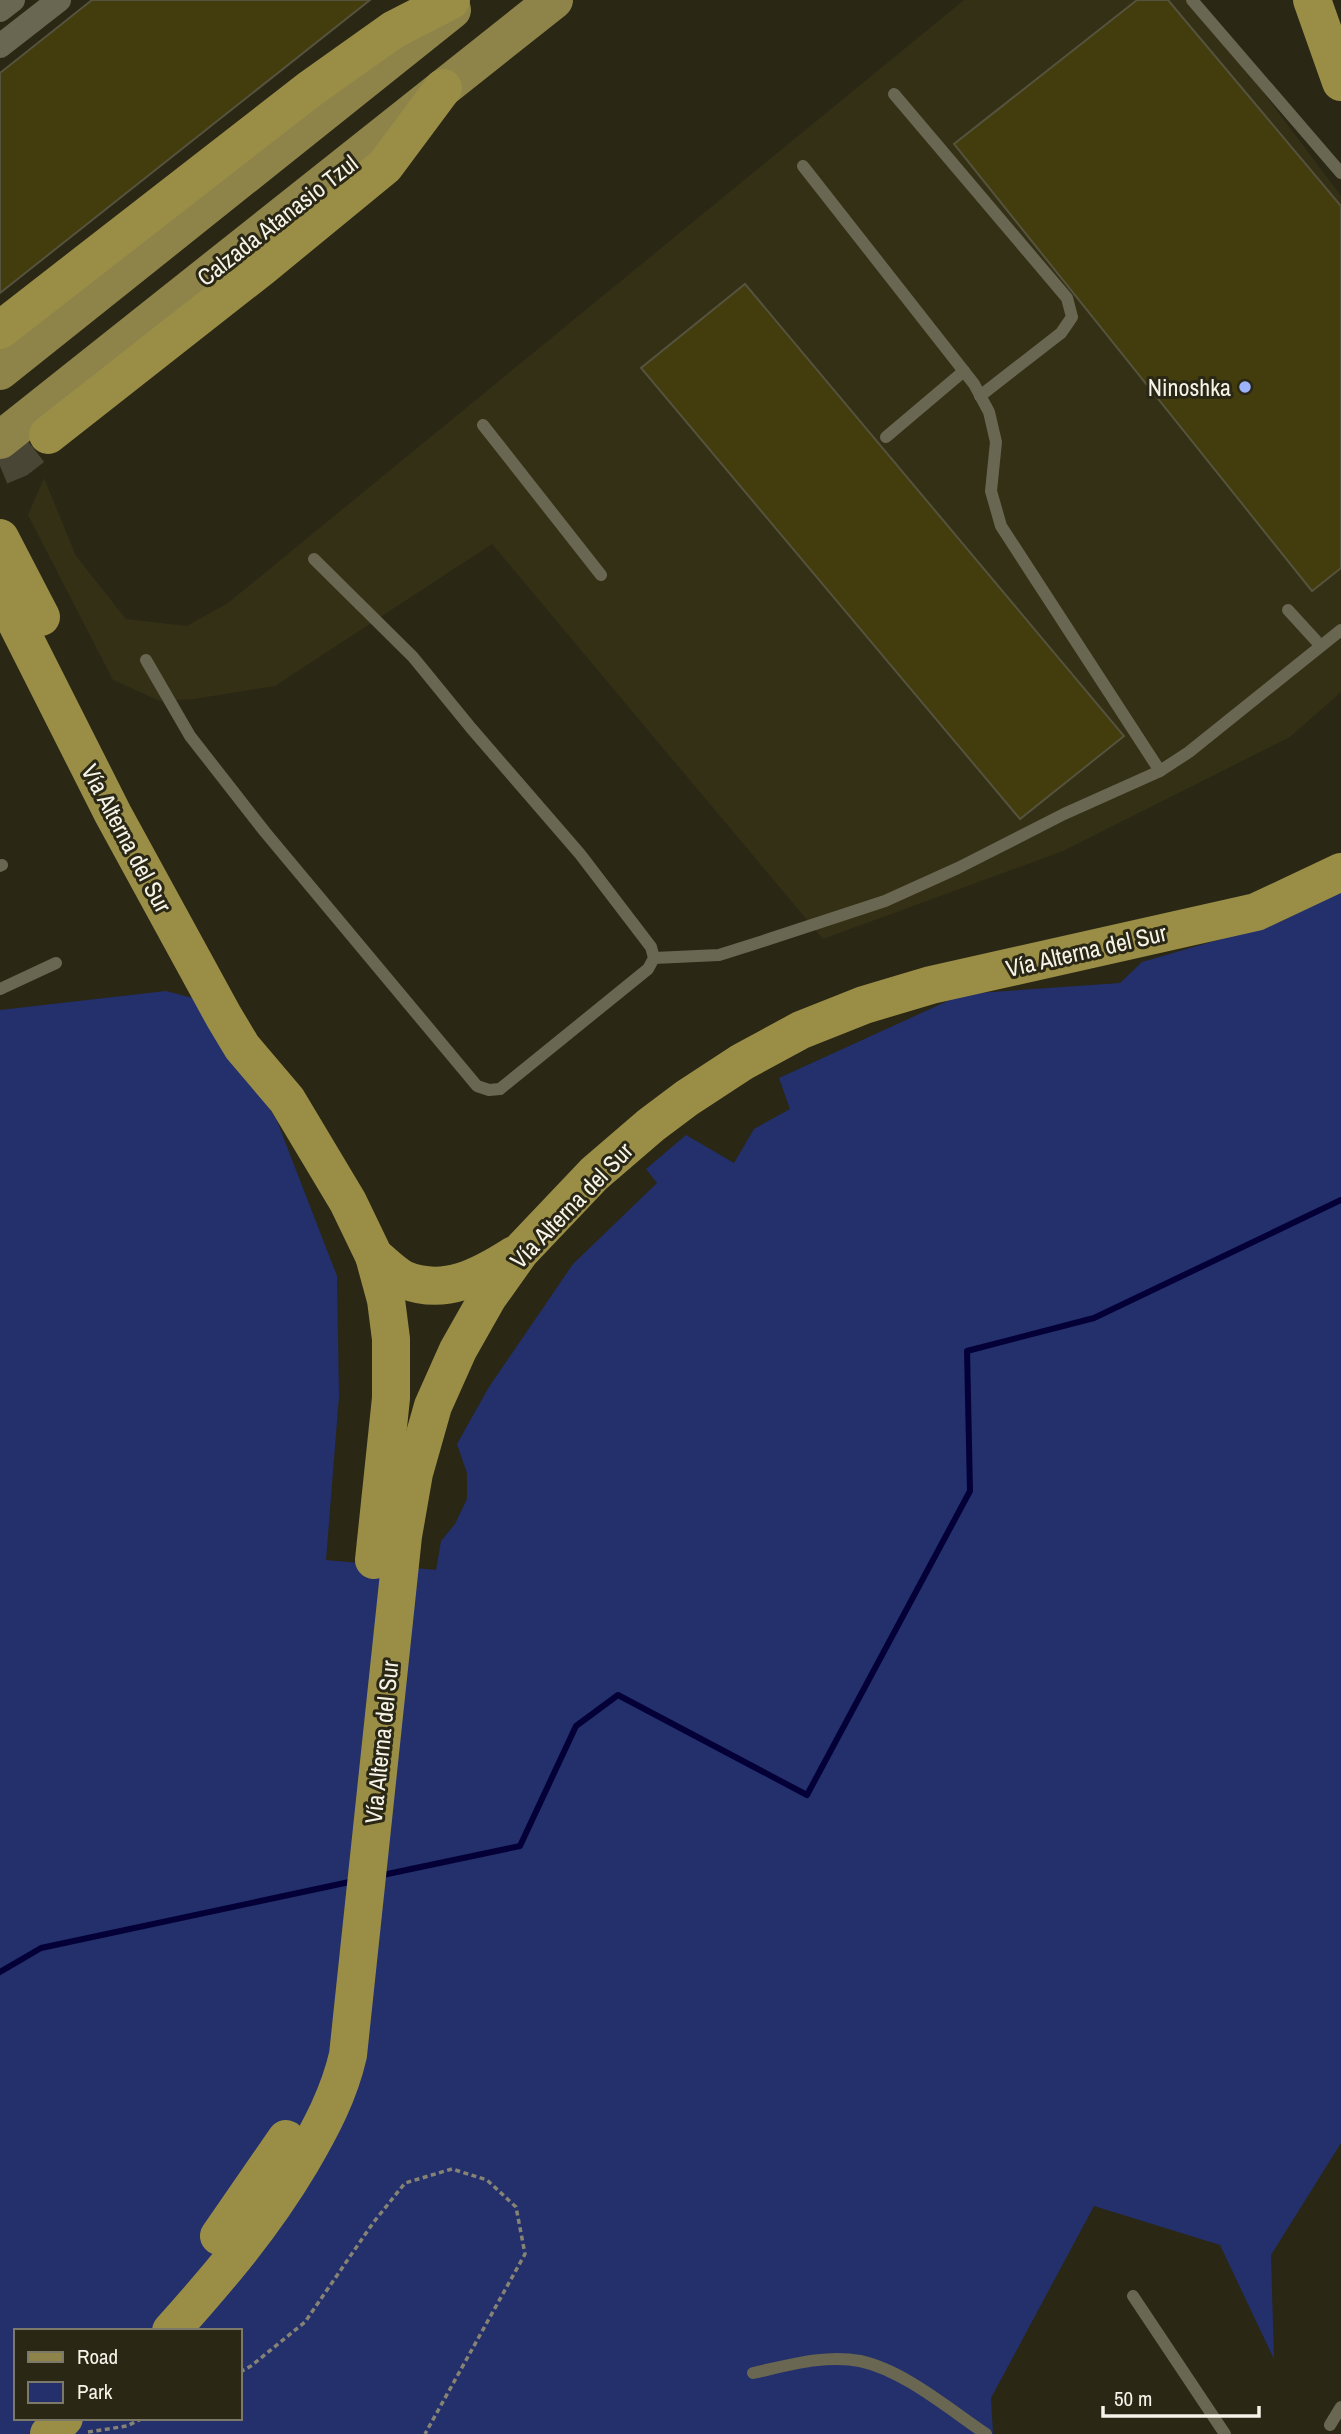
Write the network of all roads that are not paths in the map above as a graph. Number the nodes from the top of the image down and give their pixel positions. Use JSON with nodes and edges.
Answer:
{"nodes":[{"id":1,"x":13,"y":0,"type":"edge"},
{"id":2,"x":451,"y":0,"type":"edge"},
{"id":3,"x":465,"y":0,"type":"edge"},
{"id":4,"x":554,"y":0,"type":"edge"},
{"id":5,"x":1192,"y":0,"type":"edge"},
{"id":6,"x":1312,"y":0,"type":"edge"},
{"id":7,"x":48,"y":3,"type":"edge"},
{"id":8,"x":0,"y":10,"type":"edge"},
{"id":9,"x":0,"y":46,"type":"edge"},
{"id":10,"x":1341,"y":82,"type":"edge"},
{"id":11,"x":443,"y":88,"type":"junction"},
{"id":12,"x":894,"y":94,"type":"dead end"},
{"id":13,"x":803,"y":166,"type":"dead end"},
{"id":14,"x":1341,"y":173,"type":"edge"},
{"id":15,"x":0,"y":330,"type":"edge"},
{"id":16,"x":0,"y":371,"type":"edge"},
{"id":17,"x":964,"y":371,"type":"junction"},
{"id":18,"x":980,"y":397,"type":"junction"},
{"id":19,"x":483,"y":425,"type":"dead end"},
{"id":20,"x":48,"y":435,"type":"tunnel mouth"},
{"id":21,"x":886,"y":437,"type":"dead end"},
{"id":22,"x":0,"y":440,"type":"edge"},
{"id":23,"x":0,"y":538,"type":"edge"},
{"id":24,"x":314,"y":559,"type":"dead end"},
{"id":25,"x":601,"y":575,"type":"dead end"},
{"id":26,"x":0,"y":590,"type":"edge"},
{"id":27,"x":1288,"y":610,"type":"dead end"},
{"id":28,"x":1341,"y":630,"type":"edge"},
{"id":29,"x":1320,"y":645,"type":"junction"},
{"id":30,"x":146,"y":660,"type":"dead end"},
{"id":31,"x":1160,"y":771,"type":"junction"},
{"id":32,"x":1341,"y":872,"type":"edge"},
{"id":33,"x":654,"y":958,"type":"junction"},
{"id":34,"x":56,"y":963,"type":"dead end"},
{"id":35,"x":0,"y":989,"type":"edge"},
{"id":36,"x":287,"y":1100,"type":"junction"},
{"id":37,"x":520,"y":1252,"type":"junction"},
{"id":38,"x":374,"y":1256,"type":"junction"},
{"id":39,"x":390,"y":1537,"type":"junction"},
{"id":40,"x":1133,"y":2296,"type":"dead end"},
{"id":41,"x":146,"y":2329,"type":"edge"},
{"id":42,"x":173,"y":2329,"type":"edge"},
{"id":43,"x":752,"y":2373,"type":"dead end"},
{"id":44,"x":1341,"y":2407,"type":"edge"},
{"id":45,"x":62,"y":2420,"type":"edge"},
{"id":46,"x":90,"y":2420,"type":"edge"},
{"id":47,"x":1330,"y":2425,"type":"dead end"},
{"id":48,"x":968,"y":2429,"type":"edge"},
{"id":49,"x":49,"y":2434,"type":"edge"},
{"id":50,"x":78,"y":2434,"type":"edge"},
{"id":51,"x":986,"y":2434,"type":"edge"},
{"id":52,"x":1225,"y":2434,"type":"edge"}],
"edges":[{"from":1,"to":8,"type":"street"},
{"from":2,"to":15,"type":"highway"},
{"from":3,"to":16,"type":"main road"},
{"from":4,"to":11,"type":"main road","name":"Calzada Atanasio Tzul"},
{"from":5,"to":14,"type":"lane"},
{"from":6,"to":10,"type":"highway"},
{"from":7,"to":9,"type":"street"},
{"from":11,"to":20,"type":"highway"},
{"from":11,"to":22,"type":"main road","name":"Calzada Atanasio Tzul"},
{"from":12,"to":18,"type":"lane"},
{"from":13,"to":17,"type":"lane"},
{"from":17,"to":18,"type":"lane"},
{"from":17,"to":21,"type":"lane"},
{"from":18,"to":31,"type":"lane"},
{"from":19,"to":25,"type":"lane"},
{"from":23,"to":36,"type":"highway"},
{"from":24,"to":33,"type":"lane"},
{"from":26,"to":36,"type":"highway","name":"Vía Alterna del Sur"},
{"from":27,"to":29,"type":"lane"},
{"from":28,"to":29,"type":"lane"},
{"from":29,"to":31,"type":"lane"},
{"from":30,"to":33,"type":"lane"},
{"from":31,"to":33,"type":"lane"},
{"from":32,"to":37,"type":"highway","name":"Vía Alterna del Sur"},
{"from":34,"to":35,"type":"lane"},
{"from":36,"to":38,"type":"highway","name":"Vía Alterna del Sur"},
{"from":37,"to":38,"type":"highway"},
{"from":37,"to":39,"type":"highway","name":"Vía Alterna del Sur"},
{"from":38,"to":39,"type":"highway","name":"Vía Alterna del Sur"},
{"from":39,"to":41,"type":"highway","name":"Vía Alterna del Sur"},
{"from":39,"to":42,"type":"highway","name":"Vía Alterna del Sur"},
{"from":40,"to":52,"type":"lane"},
{"from":43,"to":48,"type":"lane"},
{"from":44,"to":47,"type":"lane"},
{"from":45,"to":49,"type":"highway"},
{"from":46,"to":50,"type":"highway"},
{"from":48,"to":51,"type":"lane"}]}
